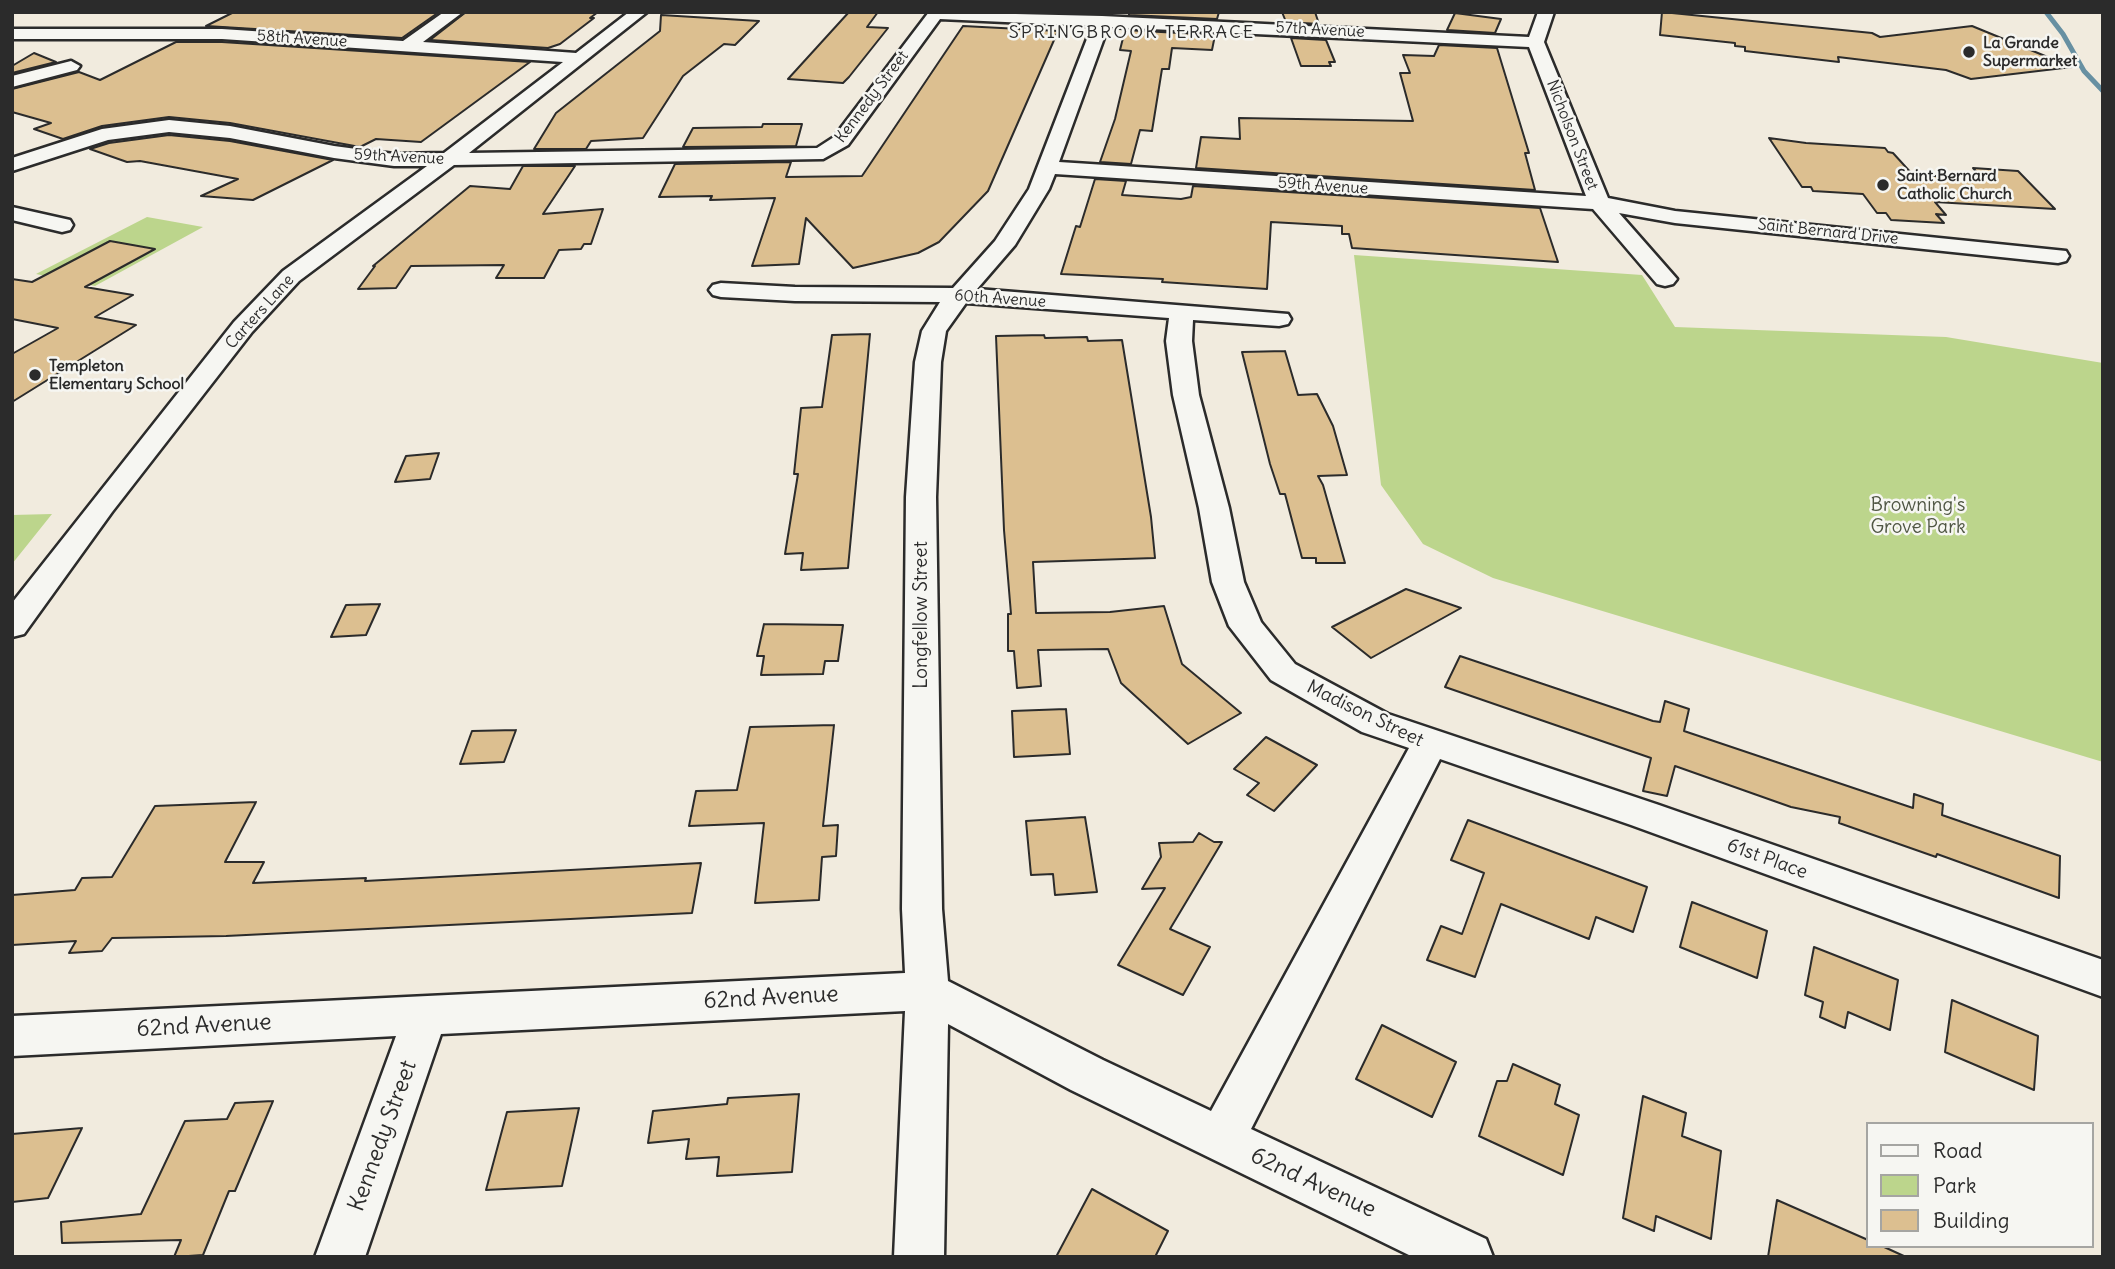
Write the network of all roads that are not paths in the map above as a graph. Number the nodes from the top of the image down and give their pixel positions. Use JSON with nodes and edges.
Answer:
{"nodes":[{"id":1,"x":455,"y":12,"type":"edge"},
{"id":2,"x":639,"y":12,"type":"edge"},
{"id":3,"x":1546,"y":12,"type":"edge"},
{"id":4,"x":937,"y":13,"type":"edge"},
{"id":5,"x":230,"y":20,"type":"dead end"},
{"id":6,"x":1102,"y":21,"type":"junction"},
{"id":7,"x":19,"y":34,"type":"edge"},
{"id":8,"x":196,"y":34,"type":"junction"},
{"id":9,"x":1536,"y":42,"type":"junction"},
{"id":10,"x":406,"y":47,"type":"junction"},
{"id":11,"x":578,"y":58,"type":"junction"},
{"id":12,"x":71,"y":66,"type":"dead end"},
{"id":13,"x":12,"y":82,"type":"edge"},
{"id":14,"x":792,"y":157,"type":"joint"},
{"id":15,"x":18,"y":159,"type":"edge"},
{"id":16,"x":448,"y":160,"type":"junction"},
{"id":17,"x":1048,"y":167,"type":"junction"},
{"id":18,"x":1599,"y":203,"type":"junction"},
{"id":19,"x":12,"y":214,"type":"edge"},
{"id":20,"x":62,"y":225,"type":"dead end"},
{"id":21,"x":2058,"y":256,"type":"dead end"},
{"id":22,"x":1665,"y":279,"type":"dead end"},
{"id":23,"x":721,"y":290,"type":"dead end"},
{"id":24,"x":960,"y":295,"type":"junction"},
{"id":25,"x":1182,"y":312,"type":"junction"},
{"id":26,"x":1279,"y":319,"type":"dead end"},
{"id":27,"x":12,"y":626,"type":"edge"},
{"id":28,"x":1430,"y":744,"type":"junction"},
{"id":29,"x":2103,"y":979,"type":"edge"},
{"id":30,"x":927,"y":991,"type":"junction"},
{"id":31,"x":426,"y":1015,"type":"junction"},
{"id":32,"x":12,"y":1036,"type":"edge"},
{"id":33,"x":1221,"y":1139,"type":"junction"},
{"id":34,"x":340,"y":1257,"type":"edge"},
{"id":35,"x":919,"y":1257,"type":"edge"},
{"id":36,"x":1468,"y":1257,"type":"edge"}],
"edges":[{"from":1,"to":10,"type":"street"},
{"from":2,"to":11,"type":"street","name":"Carters Lane"},
{"from":3,"to":9,"type":"street"},
{"from":4,"to":6,"type":"street","name":"57th Avenue"},
{"from":4,"to":14,"type":"street","name":"Kennedy Street"},
{"from":5,"to":8,"type":"street"},
{"from":6,"to":9,"type":"street","name":"57th Avenue"},
{"from":6,"to":17,"type":"street","name":"Longfellow Street"},
{"from":7,"to":8,"type":"street","name":"58th Avenue"},
{"from":8,"to":10,"type":"street","name":"58th Avenue"},
{"from":9,"to":18,"type":"street","name":"Nicholson Street"},
{"from":10,"to":11,"type":"street","name":"58th Avenue"},
{"from":11,"to":16,"type":"street","name":"Carters Lane"},
{"from":12,"to":13,"type":"street"},
{"from":14,"to":16,"type":"street","name":"59th Avenue"},
{"from":15,"to":16,"type":"street","name":"59th Avenue"},
{"from":16,"to":27,"type":"street","name":"Carters Lane"},
{"from":17,"to":18,"type":"street","name":"59th Avenue"},
{"from":17,"to":24,"type":"street","name":"Longfellow Street"},
{"from":18,"to":21,"type":"street","name":"Saint Bernard Drive"},
{"from":18,"to":22,"type":"street","name":"Nicholson Street"},
{"from":19,"to":20,"type":"street"},
{"from":23,"to":24,"type":"street","name":"60th Avenue"},
{"from":24,"to":25,"type":"street","name":"60th Avenue"},
{"from":24,"to":30,"type":"street","name":"Longfellow Street"},
{"from":25,"to":26,"type":"street","name":"60th Avenue"},
{"from":25,"to":28,"type":"street","name":"Madison Street"},
{"from":28,"to":29,"type":"street","name":"61st Place"},
{"from":28,"to":33,"type":"street","name":"Madison Street"},
{"from":30,"to":31,"type":"street","name":"62nd Avenue"},
{"from":30,"to":33,"type":"street","name":"62nd Avenue"},
{"from":30,"to":35,"type":"street","name":"Longfellow Street"},
{"from":31,"to":32,"type":"street","name":"62nd Avenue"},
{"from":31,"to":34,"type":"street","name":"Kennedy Street"},
{"from":33,"to":36,"type":"street","name":"62nd Avenue"}]}
